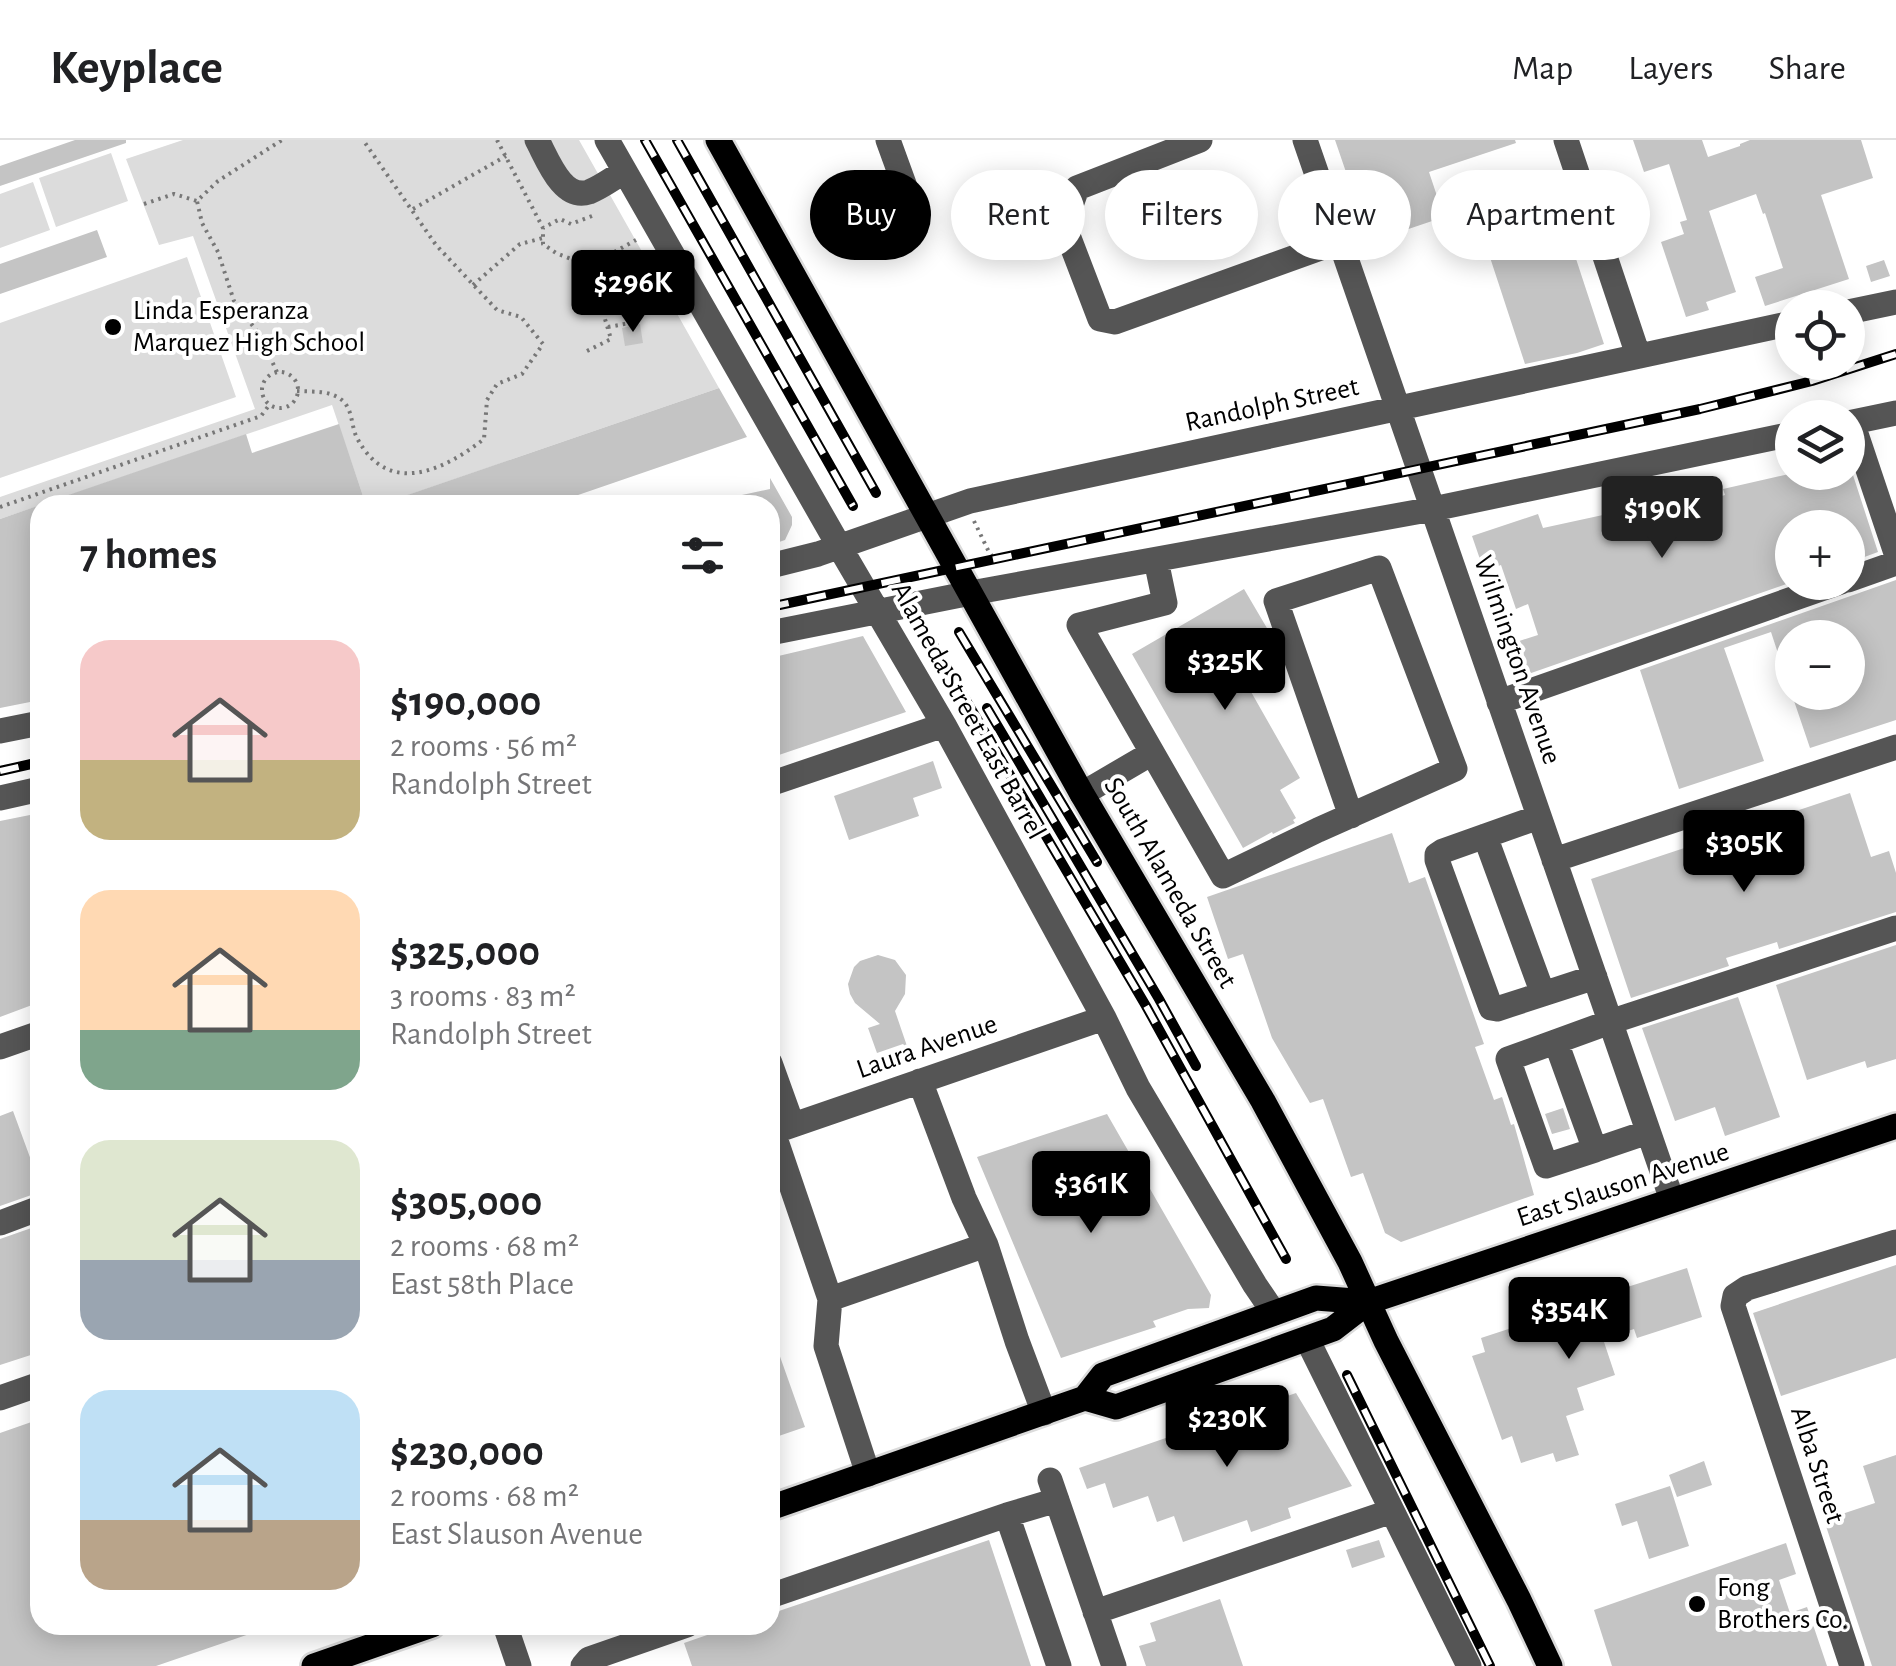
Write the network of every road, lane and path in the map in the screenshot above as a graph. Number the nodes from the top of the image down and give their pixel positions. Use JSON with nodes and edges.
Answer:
{"nodes":[{"id":1,"x":282,"y":140,"type":"edge"},
{"id":2,"x":363,"y":140,"type":"edge"},
{"id":3,"x":497,"y":140,"type":"edge"},
{"id":4,"x":537,"y":140,"type":"edge"},
{"id":5,"x":606,"y":140,"type":"edge"},
{"id":6,"x":718,"y":140,"type":"edge"},
{"id":7,"x":888,"y":140,"type":"edge"},
{"id":8,"x":1200,"y":140,"type":"edge"},
{"id":9,"x":1305,"y":140,"type":"edge"},
{"id":10,"x":1566,"y":140,"type":"edge"},
{"id":11,"x":506,"y":156,"type":"junction"},
{"id":12,"x":899,"y":170,"type":"edge"},
{"id":13,"x":1315,"y":170,"type":"edge"},
{"id":14,"x":624,"y":172,"type":"junction"},
{"id":15,"x":198,"y":202,"type":"junction"},
{"id":16,"x":144,"y":204,"type":"dead end"},
{"id":17,"x":413,"y":209,"type":"junction"},
{"id":18,"x":596,"y":214,"type":"dead end"},
{"id":19,"x":543,"y":228,"type":"junction"},
{"id":20,"x":543,"y":238,"type":"junction"},
{"id":21,"x":636,"y":240,"type":"dead end"},
{"id":22,"x":1287,"y":260,"type":"edge"},
{"id":23,"x":1347,"y":260,"type":"edge"},
{"id":24,"x":589,"y":266,"type":"junction"},
{"id":25,"x":473,"y":284,"type":"junction"},
{"id":26,"x":1896,"y":302,"type":"edge"},
{"id":27,"x":1865,"y":308,"type":"edge"},
{"id":28,"x":631,"y":326,"type":"dead end"},
{"id":29,"x":608,"y":327,"type":"junction"},
{"id":30,"x":1775,"y":327,"type":"edge"},
{"id":31,"x":587,"y":351,"type":"dead end"},
{"id":32,"x":1638,"y":355,"type":"junction"},
{"id":33,"x":277,"y":372,"type":"junction"},
{"id":34,"x":298,"y":392,"type":"junction"},
{"id":35,"x":270,"y":404,"type":"junction"},
{"id":36,"x":1398,"y":409,"type":"junction"},
{"id":37,"x":1896,"y":412,"type":"edge"},
{"id":38,"x":1865,"y":419,"type":"edge"},
{"id":39,"x":1775,"y":438,"type":"edge"},
{"id":40,"x":1865,"y":465,"type":"edge"},
{"id":41,"x":34,"y":495,"type":"edge"},
{"id":42,"x":30,"y":497,"type":"edge"},
{"id":43,"x":0,"y":507,"type":"edge"},
{"id":44,"x":1433,"y":509,"type":"junction"},
{"id":45,"x":928,"y":514,"type":"junction"},
{"id":46,"x":972,"y":515,"type":"dead end"},
{"id":47,"x":839,"y":546,"type":"junction"},
{"id":48,"x":1896,"y":553,"type":"edge"},
{"id":49,"x":1156,"y":560,"type":"junction"},
{"id":50,"x":780,"y":564,"type":"edge"},
{"id":51,"x":1896,"y":564,"type":"edge"},
{"id":52,"x":1005,"y":572,"type":"dead end"},
{"id":53,"x":1865,"y":575,"type":"edge"},
{"id":54,"x":971,"y":593,"type":"junction"},
{"id":55,"x":1792,"y":600,"type":"edge"},
{"id":56,"x":877,"y":611,"type":"junction"},
{"id":57,"x":780,"y":631,"type":"edge"},
{"id":58,"x":1499,"y":702,"type":"junction"},
{"id":59,"x":30,"y":725,"type":"edge"},
{"id":60,"x":944,"y":725,"type":"junction"},
{"id":61,"x":0,"y":732,"type":"edge"},
{"id":62,"x":1896,"y":747,"type":"edge"},
{"id":63,"x":1152,"y":752,"type":"junction"},
{"id":64,"x":780,"y":781,"type":"edge"},
{"id":65,"x":30,"y":791,"type":"edge"},
{"id":66,"x":1082,"y":794,"type":"junction"},
{"id":67,"x":0,"y":798,"type":"edge"},
{"id":68,"x":1351,"y":816,"type":"junction"},
{"id":69,"x":1539,"y":817,"type":"junction"},
{"id":70,"x":1485,"y":836,"type":"junction"},
{"id":71,"x":1554,"y":860,"type":"junction"},
{"id":72,"x":1896,"y":928,"type":"edge"},
{"id":73,"x":1594,"y":977,"type":"junction"},
{"id":74,"x":1543,"y":994,"type":"junction"},
{"id":75,"x":1104,"y":1018,"type":"junction"},
{"id":76,"x":1610,"y":1022,"type":"junction"},
{"id":77,"x":30,"y":1037,"type":"edge"},
{"id":78,"x":1556,"y":1042,"type":"junction"},
{"id":79,"x":0,"y":1047,"type":"edge"},
{"id":80,"x":920,"y":1081,"type":"junction"},
{"id":81,"x":1896,"y":1126,"type":"edge"},
{"id":82,"x":780,"y":1129,"type":"edge"},
{"id":83,"x":1648,"y":1132,"type":"junction"},
{"id":84,"x":780,"y":1137,"type":"edge"},
{"id":85,"x":1595,"y":1150,"type":"junction"},
{"id":86,"x":1672,"y":1200,"type":"junction"},
{"id":87,"x":30,"y":1212,"type":"edge"},
{"id":88,"x":0,"y":1222,"type":"edge"},
{"id":89,"x":1896,"y":1242,"type":"edge"},
{"id":90,"x":986,"y":1245,"type":"junction"},
{"id":91,"x":830,"y":1300,"type":"junction"},
{"id":92,"x":1368,"y":1302,"type":"junction"},
{"id":93,"x":1274,"y":1313,"type":"junction"},
{"id":94,"x":1307,"y":1339,"type":"junction"},
{"id":95,"x":30,"y":1388,"type":"edge"},
{"id":96,"x":0,"y":1398,"type":"edge"},
{"id":97,"x":1086,"y":1398,"type":"junction"},
{"id":98,"x":1044,"y":1413,"type":"junction"},
{"id":99,"x":868,"y":1474,"type":"junction"},
{"id":100,"x":780,"y":1505,"type":"edge"},
{"id":101,"x":1392,"y":1511,"type":"junction"},
{"id":102,"x":1007,"y":1515,"type":"junction"},
{"id":103,"x":780,"y":1593,"type":"edge"},
{"id":104,"x":1095,"y":1612,"type":"junction"},
{"id":105,"x":376,"y":1635,"type":"edge"},
{"id":106,"x":508,"y":1635,"type":"edge"},
{"id":107,"x":662,"y":1635,"type":"edge"},
{"id":108,"x":588,"y":1664,"type":"edge"},
{"id":109,"x":314,"y":1666,"type":"edge"},
{"id":110,"x":519,"y":1666,"type":"edge"},
{"id":111,"x":1059,"y":1666,"type":"edge"},
{"id":112,"x":1114,"y":1666,"type":"edge"},
{"id":113,"x":1469,"y":1666,"type":"edge"},
{"id":114,"x":1550,"y":1666,"type":"edge"},
{"id":115,"x":1852,"y":1666,"type":"edge"}],
"edges":[{"from":1,"to":15,"type":"path"},
{"from":2,"to":17,"type":"path"},
{"from":3,"to":11,"type":"path"},
{"from":4,"to":14,"type":"street"},
{"from":5,"to":14,"type":"street","name":"Alameda Street East Barrel"},
{"from":6,"to":45,"type":"main road","name":"South Alameda Street"},
{"from":7,"to":12,"type":"street"},
{"from":8,"to":22,"type":"street"},
{"from":9,"to":13,"type":"street","name":"Wilmington Avenue"},
{"from":10,"to":32,"type":"street"},
{"from":11,"to":17,"type":"path"},
{"from":11,"to":19,"type":"path"},
{"from":14,"to":47,"type":"street","name":"Alameda Street East Barrel"},
{"from":15,"to":16,"type":"path"},
{"from":15,"to":33,"type":"path"},
{"from":17,"to":25,"type":"path"},
{"from":18,"to":19,"type":"path"},
{"from":19,"to":20,"type":"path"},
{"from":20,"to":24,"type":"path"},
{"from":20,"to":25,"type":"path"},
{"from":21,"to":24,"type":"path"},
{"from":23,"to":36,"type":"street","name":"Wilmington Avenue"},
{"from":24,"to":29,"type":"path"},
{"from":25,"to":34,"type":"path"},
{"from":26,"to":27,"type":"street"},
{"from":28,"to":29,"type":"path"},
{"from":29,"to":31,"type":"path"},
{"from":30,"to":32,"type":"street","name":"Randolph Street"},
{"from":32,"to":36,"type":"street","name":"Randolph Street"},
{"from":33,"to":34,"type":"path"},
{"from":33,"to":35,"type":"path"},
{"from":34,"to":35,"type":"path"},
{"from":35,"to":41,"type":"path"},
{"from":36,"to":44,"type":"street","name":"Wilmington Avenue"},
{"from":36,"to":45,"type":"street","name":"Randolph Street"},
{"from":37,"to":38,"type":"street"},
{"from":39,"to":44,"type":"street"},
{"from":40,"to":48,"type":"street"},
{"from":42,"to":43,"type":"path"},
{"from":44,"to":49,"type":"street"},
{"from":44,"to":58,"type":"street","name":"Wilmington Avenue"},
{"from":45,"to":47,"type":"street","name":"Randolph Street"},
{"from":45,"to":54,"type":"main road","name":"South Alameda Street"},
{"from":46,"to":52,"type":"path"},
{"from":47,"to":50,"type":"street","name":"Randolph Street"},
{"from":47,"to":56,"type":"street","name":"Alameda Street East Barrel"},
{"from":49,"to":54,"type":"street"},
{"from":49,"to":63,"type":"street"},
{"from":51,"to":53,"type":"street"},
{"from":54,"to":56,"type":"street"},
{"from":54,"to":66,"type":"main road","name":"South Alameda Street"},
{"from":55,"to":58,"type":"street"},
{"from":56,"to":57,"type":"street"},
{"from":56,"to":60,"type":"street","name":"Alameda Street East Barrel"},
{"from":58,"to":69,"type":"street","name":"Wilmington Avenue"},
{"from":59,"to":61,"type":"street"},
{"from":60,"to":64,"type":"street"},
{"from":60,"to":75,"type":"street","name":"Alameda Street East Barrel"},
{"from":62,"to":71,"type":"street"},
{"from":63,"to":66,"type":"street"},
{"from":63,"to":68,"type":"street"},
{"from":65,"to":67,"type":"street"},
{"from":66,"to":92,"type":"main road","name":"South Alameda Street"},
{"from":68,"to":68,"type":"street"},
{"from":69,"to":70,"type":"street"},
{"from":69,"to":71,"type":"street","name":"Wilmington Avenue"},
{"from":70,"to":74,"type":"street"},
{"from":70,"to":74,"type":"street"},
{"from":71,"to":73,"type":"street","name":"Wilmington Avenue"},
{"from":72,"to":76,"type":"street"},
{"from":73,"to":74,"type":"street"},
{"from":73,"to":76,"type":"street","name":"Wilmington Avenue"},
{"from":75,"to":80,"type":"street","name":"Laura Avenue"},
{"from":75,"to":93,"type":"street","name":"Alameda Street East Barrel"},
{"from":76,"to":78,"type":"street"},
{"from":76,"to":83,"type":"street","name":"Wilmington Avenue"},
{"from":77,"to":79,"type":"street"},
{"from":78,"to":85,"type":"street"},
{"from":78,"to":85,"type":"street"},
{"from":80,"to":82,"type":"street","name":"Laura Avenue"},
{"from":80,"to":90,"type":"street"},
{"from":81,"to":86,"type":"main road","name":"East Slauson Avenue"},
{"from":83,"to":85,"type":"street"},
{"from":83,"to":86,"type":"street","name":"Wilmington Avenue"},
{"from":84,"to":91,"type":"street"},
{"from":86,"to":92,"type":"main road","name":"East Slauson Avenue"},
{"from":87,"to":88,"type":"street"},
{"from":89,"to":115,"type":"street","name":"Alba Street"},
{"from":90,"to":91,"type":"street"},
{"from":90,"to":98,"type":"street"},
{"from":91,"to":99,"type":"street"},
{"from":92,"to":93,"type":"main road","name":"East Slauson Avenue"},
{"from":92,"to":94,"type":"main road","name":"East Slauson Avenue"},
{"from":92,"to":114,"type":"main road","name":"South Alameda Street"},
{"from":93,"to":97,"type":"main road","name":"East Slauson Avenue"},
{"from":94,"to":97,"type":"main road","name":"East Slauson Avenue"},
{"from":94,"to":101,"type":"street"},
{"from":95,"to":96,"type":"street"},
{"from":97,"to":98,"type":"main road","name":"East Slauson Avenue"},
{"from":98,"to":99,"type":"main road","name":"East Slauson Avenue"},
{"from":99,"to":100,"type":"main road","name":"East Slauson Avenue"},
{"from":101,"to":104,"type":"street"},
{"from":101,"to":113,"type":"street"},
{"from":102,"to":103,"type":"street"},
{"from":102,"to":104,"type":"street"},
{"from":102,"to":111,"type":"street"},
{"from":104,"to":112,"type":"street"},
{"from":105,"to":109,"type":"main road"},
{"from":106,"to":110,"type":"street"},
{"from":107,"to":108,"type":"street"}]}
